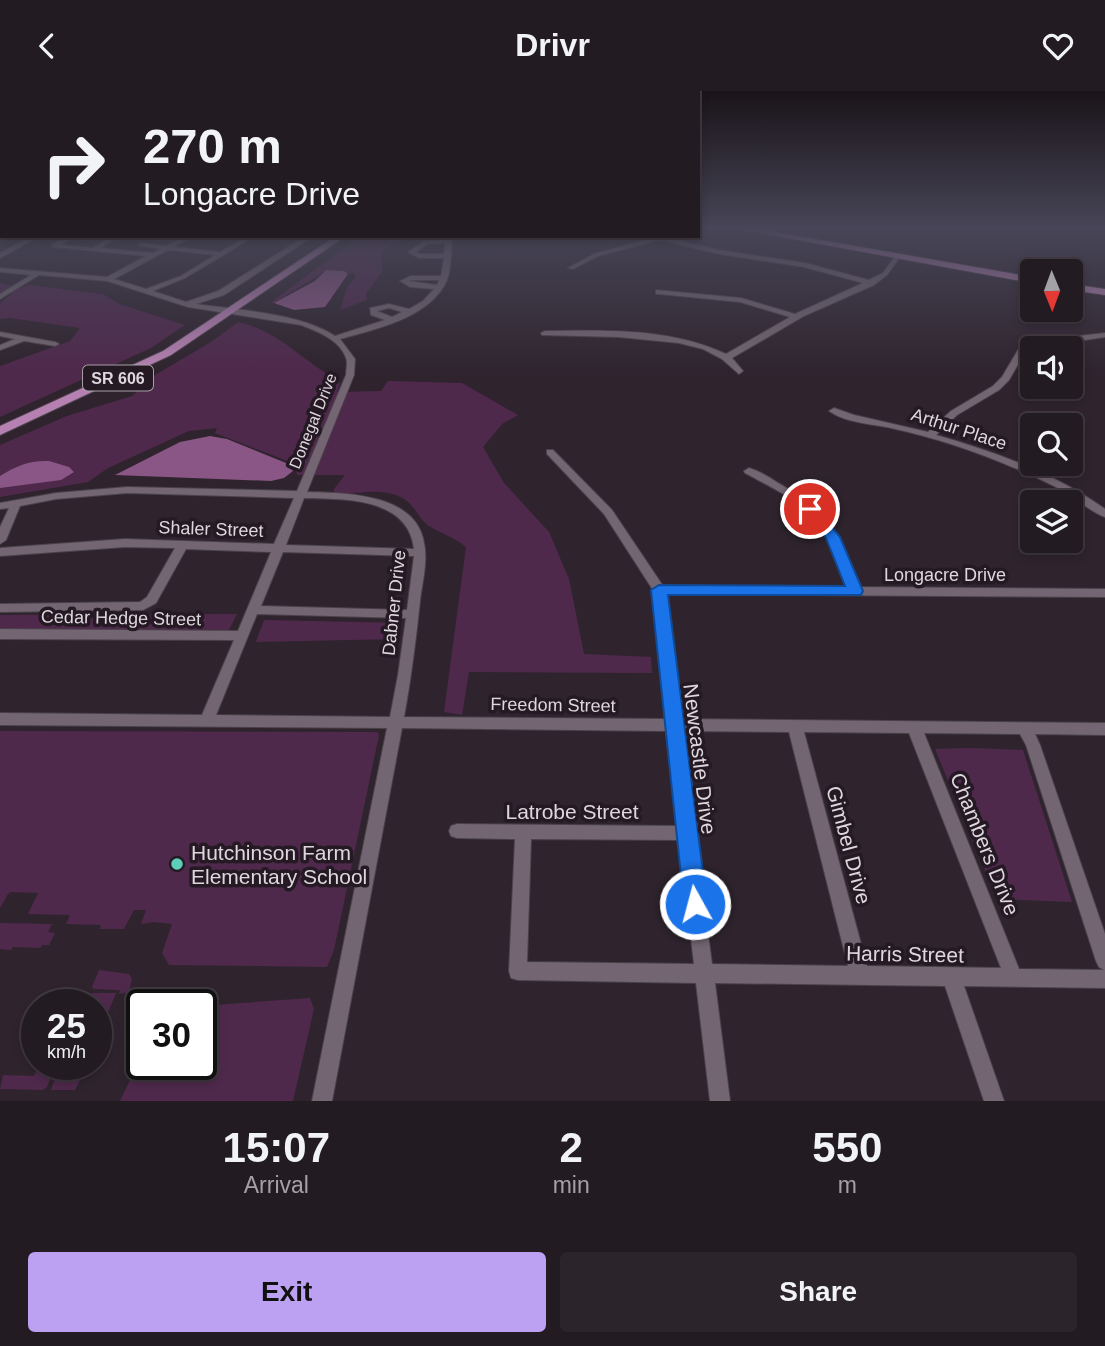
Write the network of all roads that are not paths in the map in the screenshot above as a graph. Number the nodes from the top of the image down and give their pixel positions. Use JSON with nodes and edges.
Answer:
{"nodes":[{"id":1,"x":34,"y":276,"type":"edge"},
{"id":2,"x":114,"y":276,"type":"edge"},
{"id":3,"x":183,"y":276,"type":"edge"},
{"id":4,"x":248,"y":276,"type":"edge"},
{"id":5,"x":267,"y":276,"type":"edge"},
{"id":6,"x":282,"y":276,"type":"edge"},
{"id":7,"x":846,"y":276,"type":"edge"},
{"id":8,"x":882,"y":276,"type":"edge"},
{"id":9,"x":444,"y":278,"type":"joint"},
{"id":10,"x":871,"y":283,"type":"junction"},
{"id":11,"x":440,"y":287,"type":"junction"},
{"id":12,"x":1083,"y":289,"type":"edge"},
{"id":13,"x":147,"y":291,"type":"junction"},
{"id":14,"x":659,"y":292,"type":"dead end"},
{"id":15,"x":1105,"y":292,"type":"edge"},
{"id":16,"x":0,"y":297,"type":"edge"},
{"id":17,"x":188,"y":305,"type":"junction"},
{"id":18,"x":216,"y":310,"type":"junction"},
{"id":19,"x":229,"y":312,"type":"junction"},
{"id":20,"x":409,"y":312,"type":"junction"},
{"id":21,"x":797,"y":317,"type":"junction"},
{"id":22,"x":391,"y":320,"type":"junction"},
{"id":23,"x":545,"y":333,"type":"dead end"},
{"id":24,"x":0,"y":334,"type":"edge"},
{"id":25,"x":1105,"y":335,"type":"edge"},
{"id":26,"x":24,"y":338,"type":"junction"},
{"id":27,"x":335,"y":338,"type":"junction"},
{"id":28,"x":55,"y":344,"type":"dead end"},
{"id":29,"x":0,"y":348,"type":"edge"},
{"id":30,"x":726,"y":358,"type":"junction"},
{"id":31,"x":739,"y":371,"type":"dead end"},
{"id":32,"x":834,"y":411,"type":"dead end"},
{"id":33,"x":0,"y":421,"type":"edge"},
{"id":34,"x":0,"y":431,"type":"edge"},
{"id":35,"x":929,"y":436,"type":"junction"},
{"id":36,"x":550,"y":452,"type":"dead end"},
{"id":37,"x":749,"y":471,"type":"dead end"},
{"id":38,"x":300,"y":495,"type":"junction"},
{"id":39,"x":16,"y":503,"type":"junction"},
{"id":40,"x":0,"y":506,"type":"edge"},
{"id":41,"x":1105,"y":514,"type":"edge"},
{"id":42,"x":0,"y":540,"type":"edge"},
{"id":43,"x":182,"y":545,"type":"junction"},
{"id":44,"x":277,"y":550,"type":"junction"},
{"id":45,"x":0,"y":551,"type":"edge"},
{"id":46,"x":420,"y":554,"type":"junction"},
{"id":47,"x":659,"y":590,"type":"junction"},
{"id":48,"x":855,"y":591,"type":"junction"},
{"id":49,"x":1105,"y":593,"type":"edge"},
{"id":50,"x":0,"y":608,"type":"edge"},
{"id":51,"x":252,"y":610,"type":"junction"},
{"id":52,"x":414,"y":614,"type":"junction"},
{"id":53,"x":0,"y":634,"type":"edge"},
{"id":54,"x":241,"y":636,"type":"junction"},
{"id":55,"x":0,"y":719,"type":"edge"},
{"id":56,"x":206,"y":721,"type":"junction"},
{"id":57,"x":396,"y":722,"type":"junction"},
{"id":58,"x":673,"y":725,"type":"junction"},
{"id":59,"x":794,"y":726,"type":"junction"},
{"id":60,"x":914,"y":727,"type":"junction"},
{"id":61,"x":1024,"y":728,"type":"junction"},
{"id":62,"x":1105,"y":729,"type":"edge"},
{"id":63,"x":457,"y":831,"type":"dead end"},
{"id":64,"x":523,"y":832,"type":"junction"},
{"id":65,"x":687,"y":833,"type":"junction"},
{"id":66,"x":1105,"y":961,"type":"edge"},
{"id":67,"x":704,"y":974,"type":"junction"},
{"id":68,"x":860,"y":976,"type":"junction"},
{"id":69,"x":951,"y":977,"type":"junction"},
{"id":70,"x":1014,"y":978,"type":"junction"},
{"id":71,"x":1105,"y":979,"type":"edge"},
{"id":72,"x":322,"y":1101,"type":"edge"},
{"id":73,"x":719,"y":1101,"type":"edge"},
{"id":74,"x":994,"y":1101,"type":"edge"}],
"edges":[{"from":1,"to":16,"type":"street"},
{"from":2,"to":13,"type":"street"},
{"from":3,"to":13,"type":"street"},
{"from":4,"to":17,"type":"street"},
{"from":5,"to":18,"type":"main road","number":"SR 606"},
{"from":6,"to":19,"type":"main road","number":"SR 606"},
{"from":7,"to":10,"type":"street"},
{"from":8,"to":10,"type":"street"},
{"from":9,"to":11,"type":"street"},
{"from":9,"to":11,"type":"street"},
{"from":10,"to":21,"type":"street"},
{"from":11,"to":20,"type":"street"},
{"from":12,"to":15,"type":"main road"},
{"from":13,"to":17,"type":"street"},
{"from":14,"to":21,"type":"street"},
{"from":17,"to":18,"type":"street"},
{"from":18,"to":19,"type":"street"},
{"from":18,"to":33,"type":"main road","number":"SR 606"},
{"from":19,"to":27,"type":"street"},
{"from":19,"to":34,"type":"main road","number":"SR 606"},
{"from":20,"to":22,"type":"street"},
{"from":20,"to":22,"type":"street"},
{"from":21,"to":30,"type":"street"},
{"from":22,"to":27,"type":"street"},
{"from":23,"to":30,"type":"street"},
{"from":24,"to":26,"type":"street"},
{"from":25,"to":35,"type":"street"},
{"from":26,"to":28,"type":"street"},
{"from":26,"to":29,"type":"street"},
{"from":27,"to":38,"type":"street","name":"Donegal Drive"},
{"from":30,"to":31,"type":"street"},
{"from":32,"to":35,"type":"street","name":"Arthur Place"},
{"from":35,"to":41,"type":"street","name":"Arthur Place"},
{"from":36,"to":47,"type":"street"},
{"from":37,"to":48,"type":"street"},
{"from":38,"to":39,"type":"street","name":"Dabner Drive"},
{"from":38,"to":44,"type":"street","name":"Donegal Drive"},
{"from":38,"to":46,"type":"street","name":"Dabner Drive"},
{"from":39,"to":40,"type":"street","name":"Dabner Drive"},
{"from":39,"to":42,"type":"street"},
{"from":43,"to":44,"type":"street","name":"Shaler Street"},
{"from":43,"to":45,"type":"street","name":"Shaler Street"},
{"from":43,"to":50,"type":"street"},
{"from":44,"to":46,"type":"street","name":"Shaler Street"},
{"from":44,"to":51,"type":"street","name":"Donegal Drive"},
{"from":46,"to":52,"type":"street","name":"Dabner Drive"},
{"from":47,"to":48,"type":"street","name":"Longacre Drive"},
{"from":47,"to":58,"type":"street","name":"Newcastle Drive"},
{"from":48,"to":49,"type":"street","name":"Longacre Drive"},
{"from":51,"to":52,"type":"street"},
{"from":51,"to":54,"type":"street","name":"Donegal Drive"},
{"from":52,"to":57,"type":"street","name":"Dabner Drive"},
{"from":53,"to":54,"type":"street","name":"Cedar Hedge Street"},
{"from":54,"to":56,"type":"street","name":"Donegal Drive"},
{"from":55,"to":56,"type":"street","name":"Freedom Street"},
{"from":56,"to":57,"type":"street","name":"Freedom Street"},
{"from":57,"to":58,"type":"street","name":"Freedom Street"},
{"from":57,"to":72,"type":"street","name":"Dabner Drive"},
{"from":58,"to":59,"type":"street","name":"Freedom Street"},
{"from":58,"to":65,"type":"street","name":"Newcastle Drive"},
{"from":59,"to":60,"type":"street","name":"Freedom Street"},
{"from":59,"to":68,"type":"street","name":"Gimbel Drive"},
{"from":60,"to":61,"type":"street","name":"Freedom Street"},
{"from":60,"to":70,"type":"street","name":"Chambers Drive"},
{"from":61,"to":62,"type":"street","name":"Freedom Street"},
{"from":61,"to":66,"type":"street"},
{"from":63,"to":64,"type":"street","name":"Latrobe Street"},
{"from":64,"to":65,"type":"street","name":"Latrobe Street"},
{"from":64,"to":67,"type":"street","name":"Harris Street"},
{"from":65,"to":67,"type":"street","name":"Newcastle Drive"},
{"from":67,"to":68,"type":"street","name":"Harris Street"},
{"from":67,"to":73,"type":"street","name":"Newcastle Drive"},
{"from":68,"to":69,"type":"street","name":"Harris Street"},
{"from":69,"to":70,"type":"street","name":"Harris Street"},
{"from":69,"to":74,"type":"street"},
{"from":70,"to":71,"type":"street","name":"Harris Street"}]}
